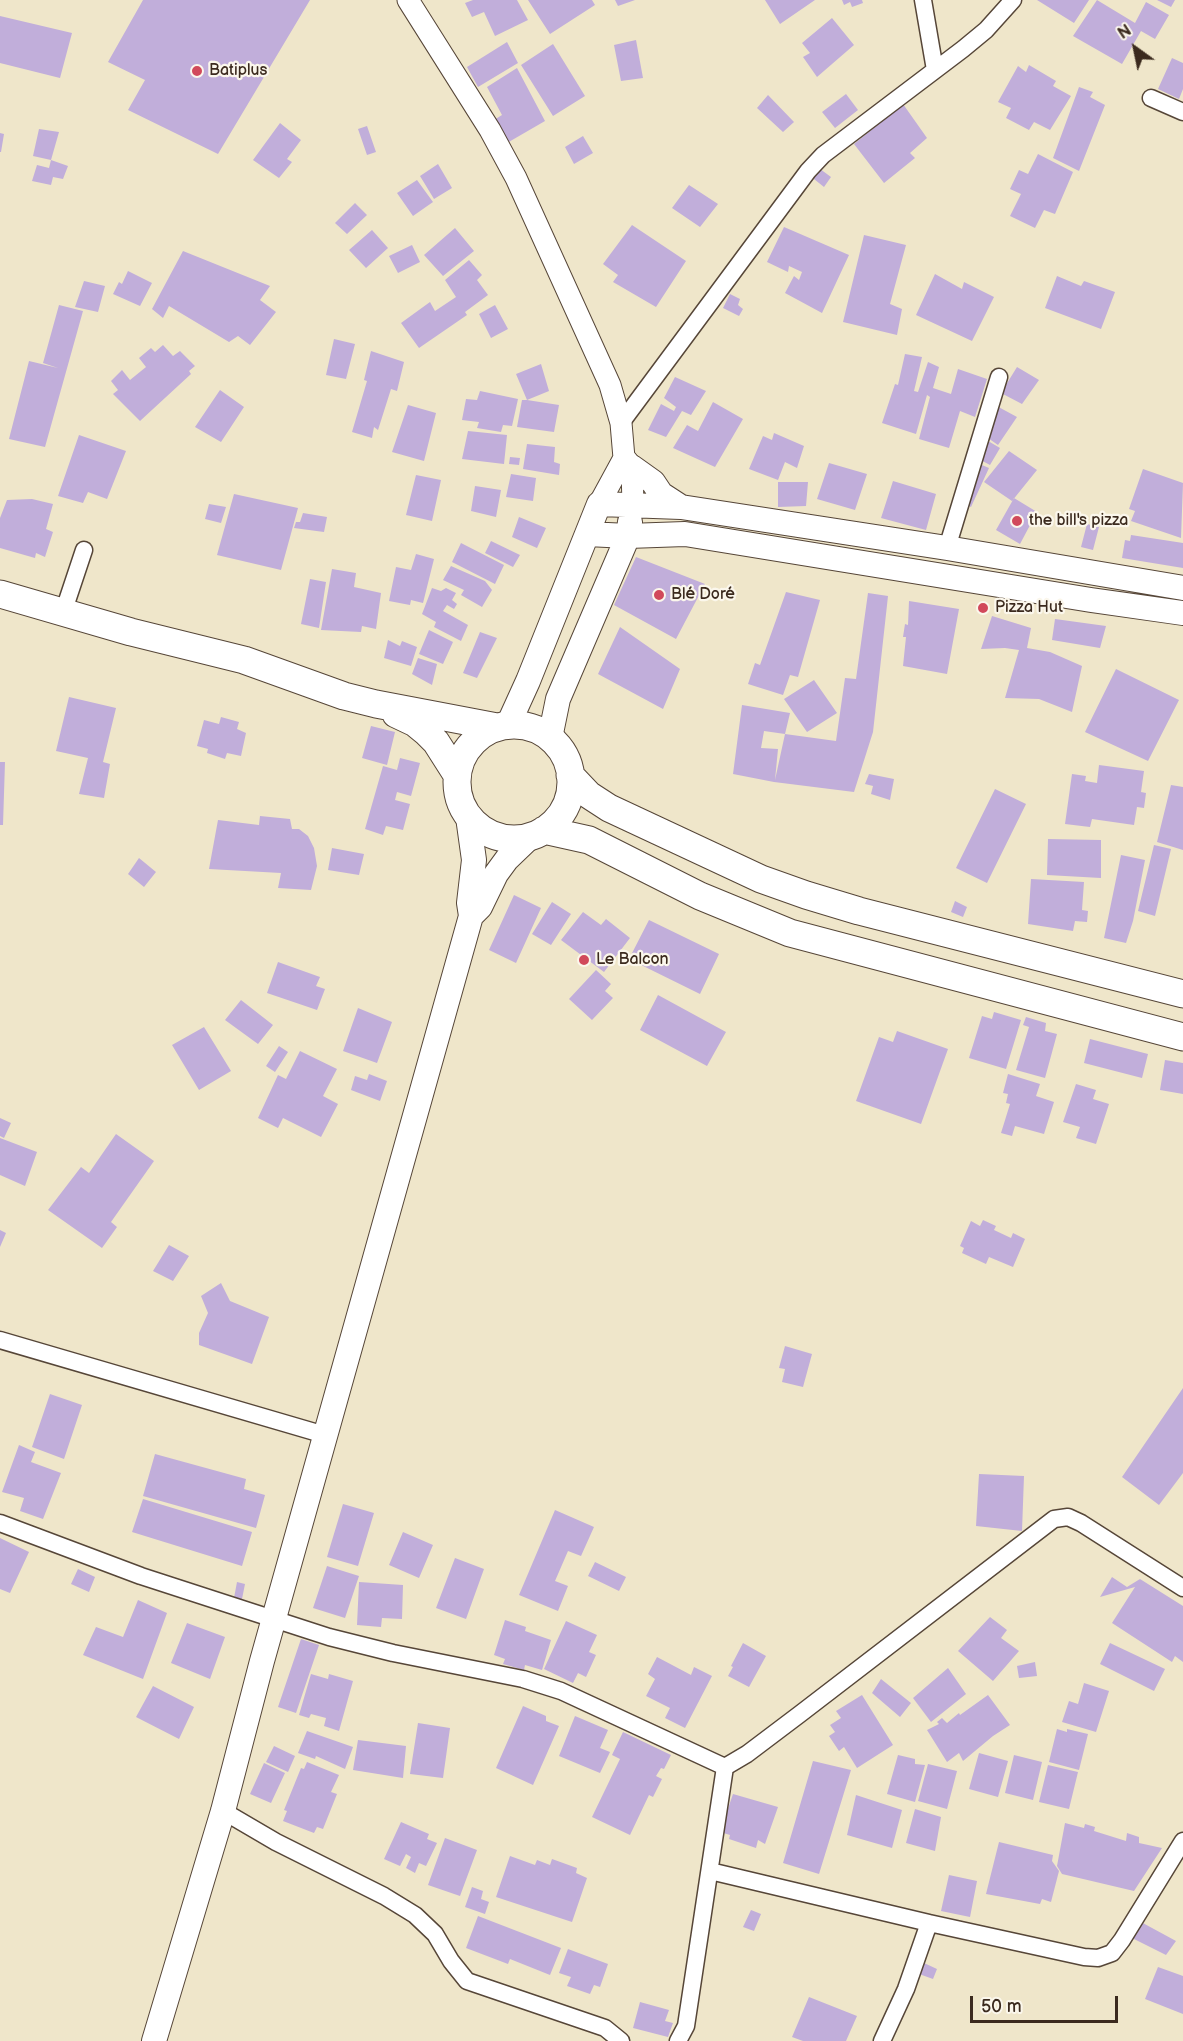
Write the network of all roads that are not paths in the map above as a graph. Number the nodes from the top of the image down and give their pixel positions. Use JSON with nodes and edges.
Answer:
{"nodes":[{"id":1,"x":408,"y":0,"type":"edge"},
{"id":2,"x":923,"y":0,"type":"edge"},
{"id":3,"x":1013,"y":0,"type":"edge"},
{"id":4,"x":935,"y":70,"type":"junction"},
{"id":5,"x":1151,"y":98,"type":"dead end"},
{"id":6,"x":1183,"y":112,"type":"edge"},
{"id":7,"x":999,"y":377,"type":"dead end"},
{"id":8,"x":621,"y":423,"type":"junction"},
{"id":9,"x":628,"y":462,"type":"junction"},
{"id":10,"x":599,"y":504,"type":"junction"},
{"id":11,"x":633,"y":507,"type":"junction"},
{"id":12,"x":681,"y":507,"type":"junction"},
{"id":13,"x":587,"y":534,"type":"junction"},
{"id":14,"x":628,"y":536,"type":"junction"},
{"id":15,"x":946,"y":548,"type":"junction"},
{"id":16,"x":84,"y":550,"type":"dead end"},
{"id":17,"x":1183,"y":588,"type":"edge"},
{"id":18,"x":0,"y":594,"type":"edge"},
{"id":19,"x":63,"y":613,"type":"junction"},
{"id":20,"x":1183,"y":613,"type":"edge"},
{"id":21,"x":376,"y":704,"type":"junction"},
{"id":22,"x":502,"y":726,"type":"junction"},
{"id":23,"x":550,"y":738,"type":"junction"},
{"id":24,"x":457,"y":775,"type":"junction"},
{"id":25,"x":570,"y":775,"type":"junction"},
{"id":26,"x":468,"y":817,"type":"junction"},
{"id":27,"x":537,"y":833,"type":"junction"},
{"id":28,"x":471,"y":916,"type":"junction"},
{"id":29,"x":1183,"y":994,"type":"edge"},
{"id":30,"x":1183,"y":1037,"type":"edge"},
{"id":31,"x":0,"y":1340,"type":"edge"},
{"id":32,"x":324,"y":1435,"type":"junction"},
{"id":33,"x":0,"y":1523,"type":"edge"},
{"id":34,"x":1183,"y":1588,"type":"edge"},
{"id":35,"x":275,"y":1618,"type":"junction"},
{"id":36,"x":725,"y":1767,"type":"junction"},
{"id":37,"x":223,"y":1811,"type":"junction"},
{"id":38,"x":1183,"y":1841,"type":"edge"},
{"id":39,"x":710,"y":1871,"type":"junction"},
{"id":40,"x":929,"y":1923,"type":"junction"},
{"id":41,"x":154,"y":2041,"type":"edge"},
{"id":42,"x":621,"y":2041,"type":"edge"},
{"id":43,"x":678,"y":2041,"type":"edge"},
{"id":44,"x":882,"y":2041,"type":"edge"}],
"edges":[{"from":1,"to":8,"type":"street"},
{"from":2,"to":4,"type":"street"},
{"from":3,"to":4,"type":"street"},
{"from":4,"to":8,"type":"street"},
{"from":5,"to":6,"type":"street"},
{"from":7,"to":15,"type":"street"},
{"from":8,"to":9,"type":"street"},
{"from":9,"to":10,"type":"street"},
{"from":9,"to":11,"type":"street"},
{"from":9,"to":12,"type":"main road"},
{"from":10,"to":11,"type":"main road"},
{"from":10,"to":13,"type":"main road"},
{"from":11,"to":12,"type":"main road"},
{"from":11,"to":14,"type":"main road"},
{"from":12,"to":15,"type":"main road"},
{"from":13,"to":14,"type":"main road"},
{"from":13,"to":22,"type":"main road"},
{"from":14,"to":20,"type":"main road"},
{"from":14,"to":23,"type":"main road"},
{"from":15,"to":17,"type":"main road"},
{"from":16,"to":19,"type":"street"},
{"from":18,"to":19,"type":"main road"},
{"from":19,"to":21,"type":"main road"},
{"from":21,"to":22,"type":"main road"},
{"from":21,"to":24,"type":"main road"},
{"from":22,"to":23,"type":"main road"},
{"from":22,"to":24,"type":"main road"},
{"from":23,"to":25,"type":"main road"},
{"from":24,"to":26,"type":"main road"},
{"from":25,"to":27,"type":"main road"},
{"from":25,"to":29,"type":"main road"},
{"from":26,"to":27,"type":"main road"},
{"from":26,"to":28,"type":"main road"},
{"from":27,"to":28,"type":"main road"},
{"from":27,"to":30,"type":"main road"},
{"from":28,"to":32,"type":"main road"},
{"from":31,"to":32,"type":"street"},
{"from":32,"to":35,"type":"main road"},
{"from":33,"to":35,"type":"street"},
{"from":34,"to":36,"type":"street"},
{"from":35,"to":36,"type":"street"},
{"from":35,"to":37,"type":"main road"},
{"from":36,"to":39,"type":"street"},
{"from":37,"to":41,"type":"main road"},
{"from":37,"to":42,"type":"street"},
{"from":38,"to":40,"type":"street"},
{"from":39,"to":40,"type":"street"},
{"from":39,"to":43,"type":"street"},
{"from":40,"to":44,"type":"street"}]}
